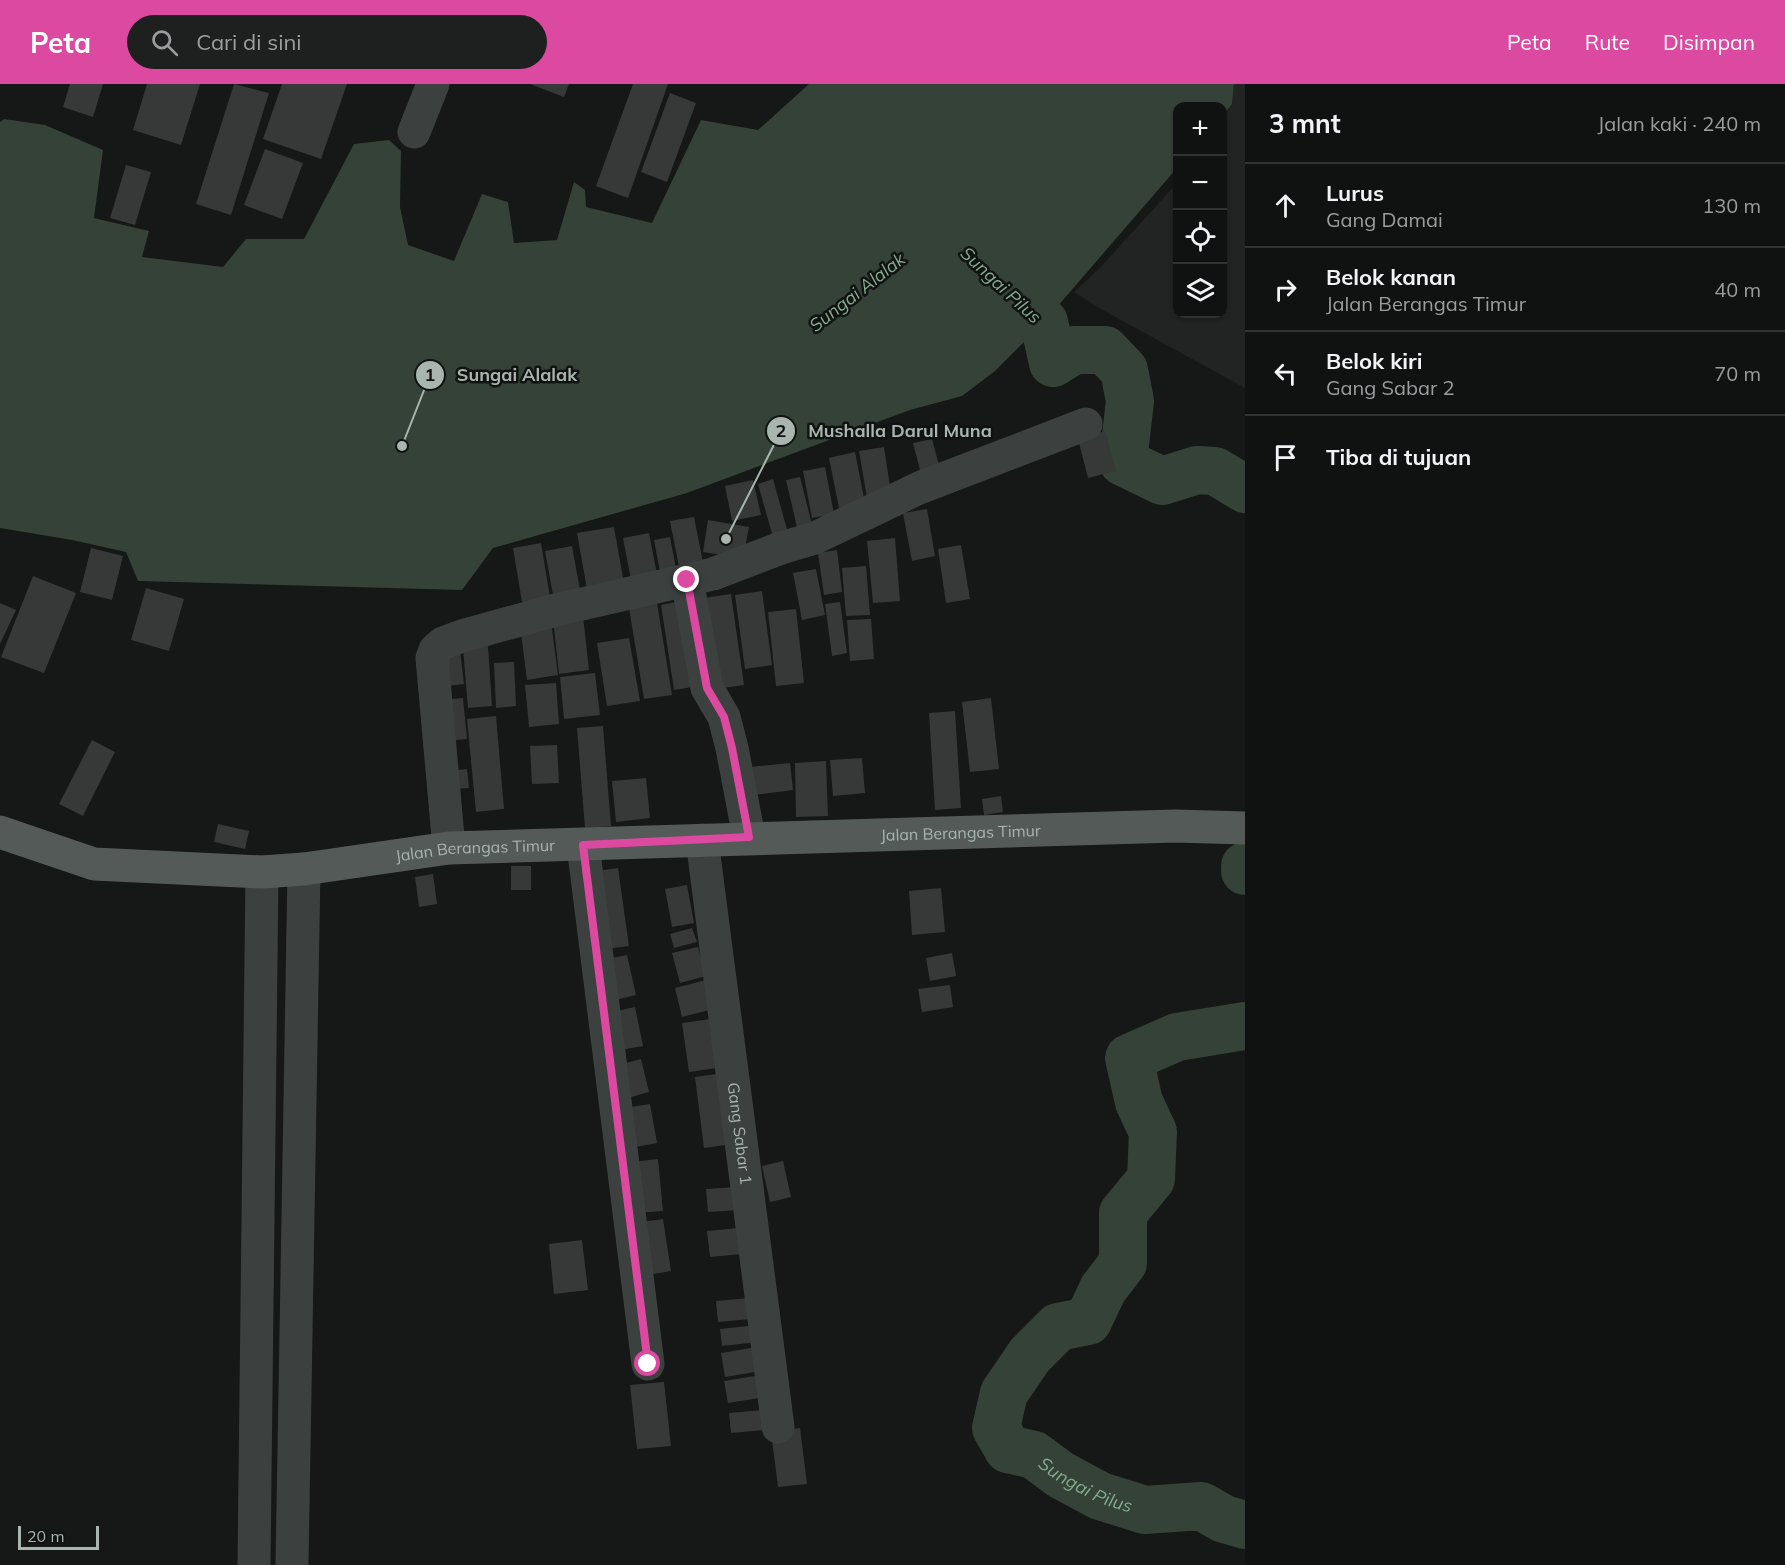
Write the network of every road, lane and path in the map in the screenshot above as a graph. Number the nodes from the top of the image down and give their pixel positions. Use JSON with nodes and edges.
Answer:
{"nodes":[{"id":1,"x":433,"y":84,"type":"edge"},
{"id":2,"x":414,"y":132,"type":"dead end"},
{"id":3,"x":1086,"y":424,"type":"dead end"},
{"id":4,"x":687,"y":580,"type":"junction"},
{"id":5,"x":1243,"y":828,"type":"edge"},
{"id":6,"x":0,"y":832,"type":"edge"},
{"id":7,"x":749,"y":837,"type":"junction"},
{"id":8,"x":702,"y":840,"type":"junction"},
{"id":9,"x":583,"y":845,"type":"junction"},
{"id":10,"x":449,"y":848,"type":"junction"},
{"id":11,"x":304,"y":869,"type":"junction"},
{"id":12,"x":262,"y":872,"type":"junction"},
{"id":13,"x":301,"y":1019,"type":"junction"},
{"id":14,"x":260,"y":1021,"type":"junction"},
{"id":15,"x":648,"y":1364,"type":"dead end"},
{"id":16,"x":778,"y":1427,"type":"dead end"},
{"id":17,"x":254,"y":1565,"type":"edge"},
{"id":18,"x":292,"y":1565,"type":"edge"}],
"edges":[{"from":1,"to":2,"type":"street"},
{"from":3,"to":4,"type":"street"},
{"from":4,"to":7,"type":"street"},
{"from":4,"to":10,"type":"street"},
{"from":5,"to":7,"type":"main road","name":"Jalan Berangas Timur"},
{"from":6,"to":12,"type":"main road","name":"Jalan Berangas Timur"},
{"from":7,"to":8,"type":"main road","name":"Jalan Berangas Timur"},
{"from":8,"to":9,"type":"main road","name":"Jalan Berangas Timur"},
{"from":8,"to":16,"type":"street","name":"Gang Sabar 1"},
{"from":9,"to":10,"type":"main road","name":"Jalan Berangas Timur"},
{"from":9,"to":15,"type":"street"},
{"from":10,"to":11,"type":"main road","name":"Jalan Berangas Timur"},
{"from":11,"to":12,"type":"main road","name":"Jalan Berangas Timur"},
{"from":11,"to":13,"type":"street"},
{"from":12,"to":14,"type":"street"},
{"from":13,"to":14,"type":"street"},
{"from":13,"to":18,"type":"street"},
{"from":14,"to":17,"type":"street"}]}
